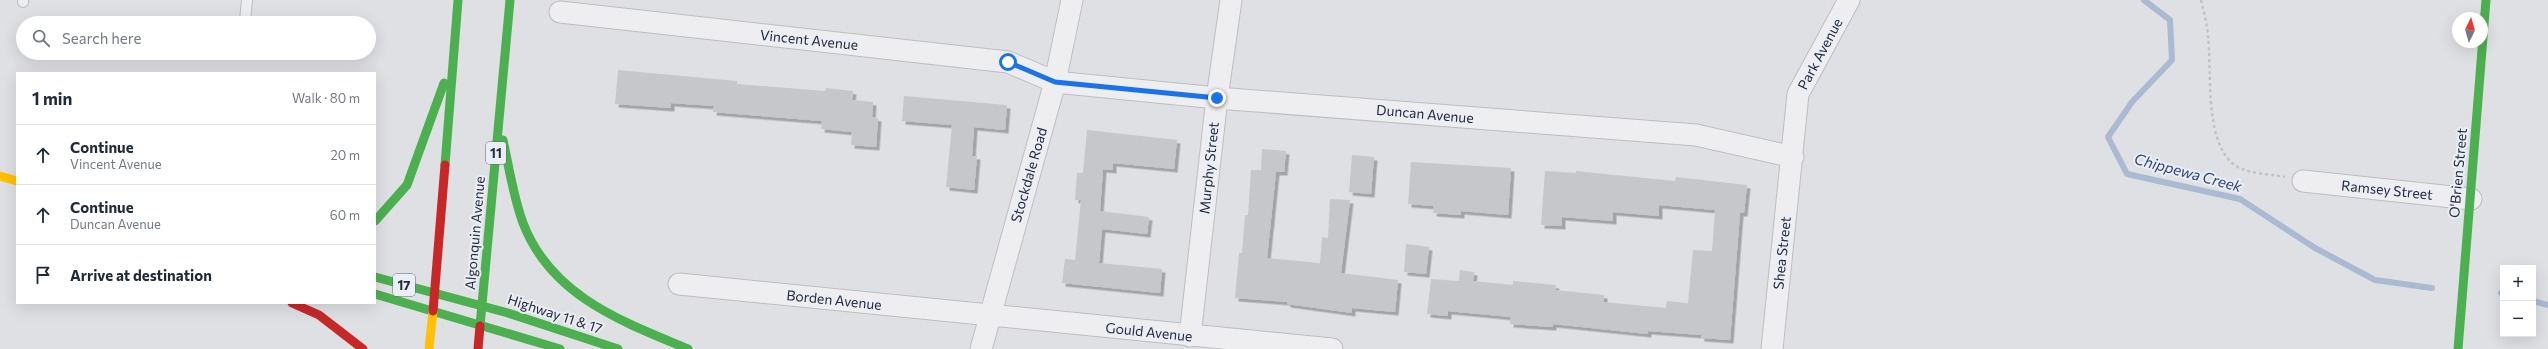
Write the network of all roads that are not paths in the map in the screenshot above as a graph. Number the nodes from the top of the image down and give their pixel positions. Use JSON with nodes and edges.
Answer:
{"nodes":[{"id":1,"x":247,"y":0,"type":"edge"},
{"id":2,"x":458,"y":0,"type":"edge"},
{"id":3,"x":510,"y":0,"type":"edge"},
{"id":4,"x":1072,"y":0,"type":"edge"},
{"id":5,"x":1231,"y":0,"type":"edge"},
{"id":6,"x":1849,"y":0,"type":"edge"},
{"id":7,"x":2486,"y":0,"type":"edge"},
{"id":8,"x":560,"y":12,"type":"dead end"},
{"id":9,"x":245,"y":16,"type":"edge"},
{"id":10,"x":454,"y":52,"type":"junction"},
{"id":11,"x":1055,"y":82,"type":"junction"},
{"id":12,"x":1217,"y":98,"type":"junction"},
{"id":13,"x":499,"y":118,"type":"junction"},
{"id":14,"x":1793,"y":157,"type":"junction"},
{"id":15,"x":0,"y":176,"type":"edge"},
{"id":16,"x":16,"y":181,"type":"edge"},
{"id":17,"x":2303,"y":181,"type":"road end"},
{"id":18,"x":2471,"y":199,"type":"junction"},
{"id":19,"x":376,"y":221,"type":"edge"},
{"id":20,"x":376,"y":277,"type":"edge"},
{"id":21,"x":679,"y":284,"type":"dead end"},
{"id":22,"x":433,"y":293,"type":"junction"},
{"id":23,"x":376,"y":294,"type":"edge"},
{"id":24,"x":294,"y":304,"type":"edge"},
{"id":25,"x":482,"y":306,"type":"junction"},
{"id":26,"x":433,"y":312,"type":"junction"},
{"id":27,"x":990,"y":316,"type":"junction"},
{"id":28,"x":480,"y":326,"type":"junction"},
{"id":29,"x":1190,"y":336,"type":"junction"},
{"id":30,"x":363,"y":349,"type":"edge"},
{"id":31,"x":429,"y":349,"type":"edge"},
{"id":32,"x":478,"y":349,"type":"edge"},
{"id":33,"x":560,"y":349,"type":"edge"},
{"id":34,"x":618,"y":349,"type":"edge"},
{"id":35,"x":688,"y":349,"type":"edge"},
{"id":36,"x":981,"y":349,"type":"edge"},
{"id":37,"x":1332,"y":349,"type":"edge"},
{"id":38,"x":1772,"y":349,"type":"edge"},
{"id":39,"x":2458,"y":349,"type":"edge"}],
"edges":[{"from":1,"to":9,"type":"lane"},
{"from":2,"to":10,"type":"main road"},
{"from":3,"to":13,"type":"main road","name":"Algonquin Avenue","number":"11"},
{"from":4,"to":11,"type":"street","name":"Stockdale Road"},
{"from":5,"to":12,"type":"street","name":"Murphy Street"},
{"from":6,"to":14,"type":"street","name":"Park Avenue"},
{"from":7,"to":18,"type":"main road","name":"O'Brien Street"},
{"from":8,"to":11,"type":"street","name":"Vincent Avenue"},
{"from":10,"to":19,"type":"main road"},
{"from":10,"to":22,"type":"main road"},
{"from":11,"to":12,"type":"street","name":"Duncan Avenue"},
{"from":11,"to":27,"type":"street","name":"Stockdale Road"},
{"from":12,"to":14,"type":"street","name":"Duncan Avenue"},
{"from":12,"to":29,"type":"street","name":"Murphy Street"},
{"from":13,"to":25,"type":"main road","name":"Algonquin Avenue","number":"11"},
{"from":13,"to":35,"type":"main road"},
{"from":14,"to":38,"type":"street","name":"Shea Street"},
{"from":15,"to":16,"type":"main road"},
{"from":17,"to":18,"type":"street","name":"Ramsey Street"},
{"from":18,"to":39,"type":"main road","name":"O'Brien Street"},
{"from":20,"to":22,"type":"main road","number":"17"},
{"from":21,"to":27,"type":"street","name":"Borden Avenue"},
{"from":22,"to":25,"type":"main road","number":"17"},
{"from":22,"to":26,"type":"main road"},
{"from":23,"to":26,"type":"main road","number":"17"},
{"from":24,"to":30,"type":"main road"},
{"from":25,"to":28,"type":"main road","name":"Algonquin Avenue","number":"11"},
{"from":25,"to":34,"type":"main road","name":"Highway 11 & 17"},
{"from":26,"to":28,"type":"main road"},
{"from":26,"to":31,"type":"main road"},
{"from":27,"to":29,"type":"street","name":"Gould Avenue"},
{"from":27,"to":36,"type":"street","name":"Stockdale Road"},
{"from":28,"to":32,"type":"main road","name":"Algonquin Avenue"},
{"from":28,"to":33,"type":"main road"},
{"from":29,"to":37,"type":"street","name":"Gould Avenue"}]}
